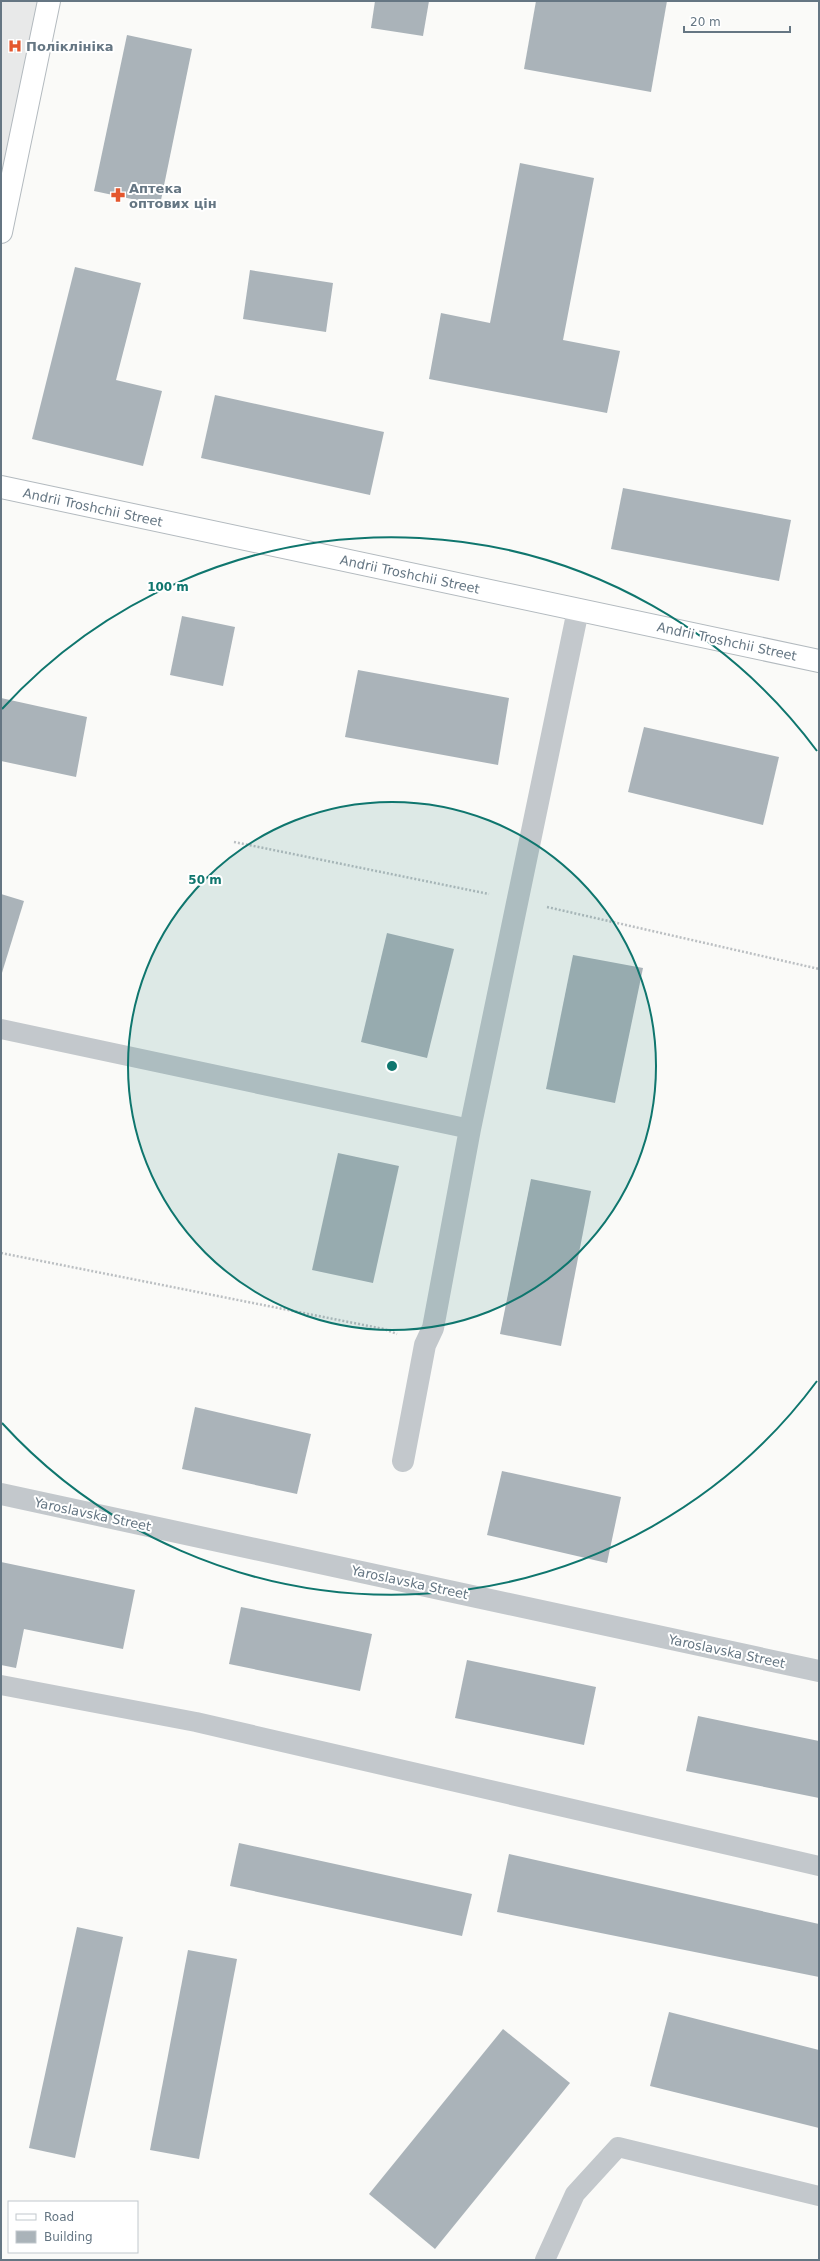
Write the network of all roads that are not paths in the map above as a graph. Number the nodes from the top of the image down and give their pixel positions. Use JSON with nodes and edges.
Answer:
{"nodes":[{"id":1,"x":49,"y":1,"type":"edge"},
{"id":2,"x":1,"y":227,"type":"edge"},
{"id":3,"x":1,"y":487,"type":"edge"},
{"id":4,"x":578,"y":610,"type":"junction"},
{"id":5,"x":819,"y":661,"type":"edge"},
{"id":6,"x":1,"y":1030,"type":"edge"},
{"id":7,"x":470,"y":1129,"type":"junction"},
{"id":8,"x":403,"y":1461,"type":"dead end"},
{"id":9,"x":1,"y":1494,"type":"edge"},
{"id":10,"x":819,"y":1671,"type":"edge"},
{"id":11,"x":1,"y":1685,"type":"edge"},
{"id":12,"x":819,"y":1866,"type":"edge"},
{"id":13,"x":819,"y":2196,"type":"edge"},
{"id":14,"x":545,"y":2260,"type":"edge"}],
"edges":[{"from":1,"to":2,"type":"street"},
{"from":3,"to":4,"type":"street","name":"Andrii Troshchii Street"},
{"from":4,"to":5,"type":"street","name":"Andrii Troshchii Street"},
{"from":4,"to":7,"type":"street"},
{"from":6,"to":7,"type":"lane"},
{"from":7,"to":8,"type":"street"},
{"from":9,"to":10,"type":"street","name":"Yaroslavska Street"},
{"from":11,"to":12,"type":"lane"},
{"from":13,"to":14,"type":"lane"}]}
